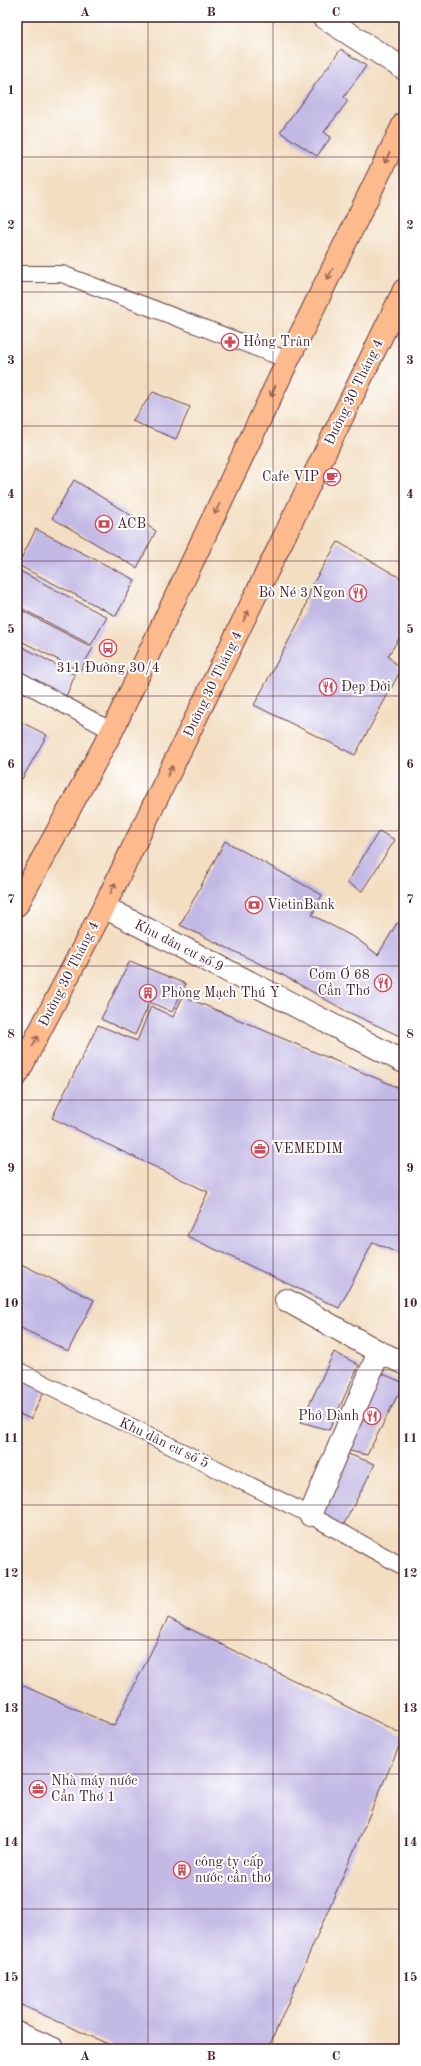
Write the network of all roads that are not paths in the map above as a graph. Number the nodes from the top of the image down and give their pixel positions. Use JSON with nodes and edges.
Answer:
{"nodes":[{"id":1,"x":323,"y":17,"type":"edge"},
{"id":2,"x":404,"y":69,"type":"edge"},
{"id":3,"x":404,"y":123,"type":"edge"},
{"id":4,"x":17,"y":274,"type":"edge"},
{"id":5,"x":404,"y":290,"type":"edge"},
{"id":6,"x":288,"y":360,"type":"junction"},
{"id":7,"x":17,"y":679,"type":"edge"},
{"id":8,"x":112,"y":731,"type":"junction"},
{"id":9,"x":17,"y":905,"type":"edge"},
{"id":10,"x":104,"y":907,"type":"junction"},
{"id":11,"x":404,"y":1062,"type":"edge"},
{"id":12,"x":17,"y":1075,"type":"edge"},
{"id":13,"x":286,"y":1300,"type":"dead end"},
{"id":14,"x":379,"y":1352,"type":"junction"},
{"id":15,"x":404,"y":1363,"type":"edge"},
{"id":16,"x":17,"y":1370,"type":"edge"},
{"id":17,"x":310,"y":1515,"type":"junction"},
{"id":18,"x":404,"y":1566,"type":"edge"},
{"id":19,"x":17,"y":2033,"type":"edge"},
{"id":20,"x":54,"y":2049,"type":"edge"}],
"edges":[{"from":1,"to":2,"type":"street"},
{"from":3,"to":6,"type":"main road","one_way":true},
{"from":4,"to":6,"type":"lane"},
{"from":10,"to":5,"type":"main road","name":"Đường 30 Tháng 4","one_way":true},
{"from":6,"to":8,"type":"main road","one_way":true},
{"from":7,"to":8,"type":"lane"},
{"from":8,"to":9,"type":"main road"},
{"from":10,"to":11,"type":"street","name":"Khu dân cư số 9"},
{"from":12,"to":10,"type":"main road","name":"Đường 30 Tháng 4","one_way":true},
{"from":13,"to":14,"type":"street"},
{"from":14,"to":15,"type":"street"},
{"from":14,"to":17,"type":"street"},
{"from":16,"to":17,"type":"lane","name":"Khu dân cư số 5"},
{"from":17,"to":18,"type":"lane","name":"Khu dân cư số 5"},
{"from":19,"to":20,"type":"street"}]}
